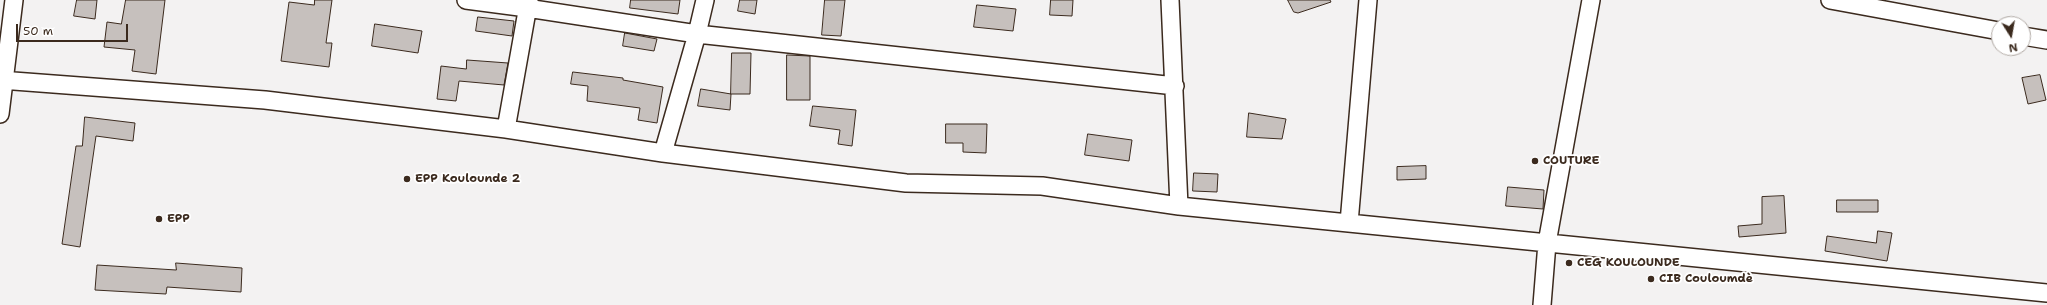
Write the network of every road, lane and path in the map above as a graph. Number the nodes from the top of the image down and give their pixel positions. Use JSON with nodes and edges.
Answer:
{"nodes":[{"id":1,"x":14,"y":0,"type":"edge"},
{"id":2,"x":466,"y":0,"type":"edge"},
{"id":3,"x":704,"y":0,"type":"edge"},
{"id":4,"x":1170,"y":0,"type":"edge"},
{"id":5,"x":1368,"y":0,"type":"edge"},
{"id":6,"x":1591,"y":0,"type":"edge"},
{"id":7,"x":1830,"y":0,"type":"edge"},
{"id":8,"x":528,"y":4,"type":"edge"},
{"id":9,"x":1991,"y":30,"type":"edge"},
{"id":10,"x":697,"y":34,"type":"junction"},
{"id":11,"x":2031,"y":37,"type":"edge"},
{"id":12,"x":2047,"y":40,"type":"edge"},
{"id":13,"x":2,"y":80,"type":"edge"},
{"id":14,"x":1175,"y":86,"type":"junction"},
{"id":15,"x":0,"y":114,"type":"edge"},
{"id":16,"x":506,"y":129,"type":"junction"},
{"id":17,"x":663,"y":153,"type":"junction"},
{"id":18,"x":1179,"y":206,"type":"junction"},
{"id":19,"x":1349,"y":223,"type":"junction"},
{"id":20,"x":1547,"y":243,"type":"junction"},
{"id":21,"x":2047,"y":293,"type":"edge"},
{"id":22,"x":1542,"y":305,"type":"edge"}],
"edges":[{"from":1,"to":13,"type":"street"},
{"from":2,"to":8,"type":"street"},
{"from":3,"to":10,"type":"street"},
{"from":4,"to":14,"type":"street"},
{"from":5,"to":19,"type":"street"},
{"from":6,"to":20,"type":"street"},
{"from":7,"to":9,"type":"street"},
{"from":8,"to":10,"type":"street"},
{"from":8,"to":16,"type":"street"},
{"from":10,"to":14,"type":"street"},
{"from":10,"to":17,"type":"street"},
{"from":11,"to":12,"type":"street"},
{"from":13,"to":15,"type":"street"},
{"from":13,"to":16,"type":"street"},
{"from":14,"to":18,"type":"street"},
{"from":16,"to":17,"type":"street"},
{"from":17,"to":18,"type":"street"},
{"from":18,"to":19,"type":"street"},
{"from":19,"to":20,"type":"street"},
{"from":20,"to":21,"type":"street"},
{"from":20,"to":22,"type":"street"}]}
